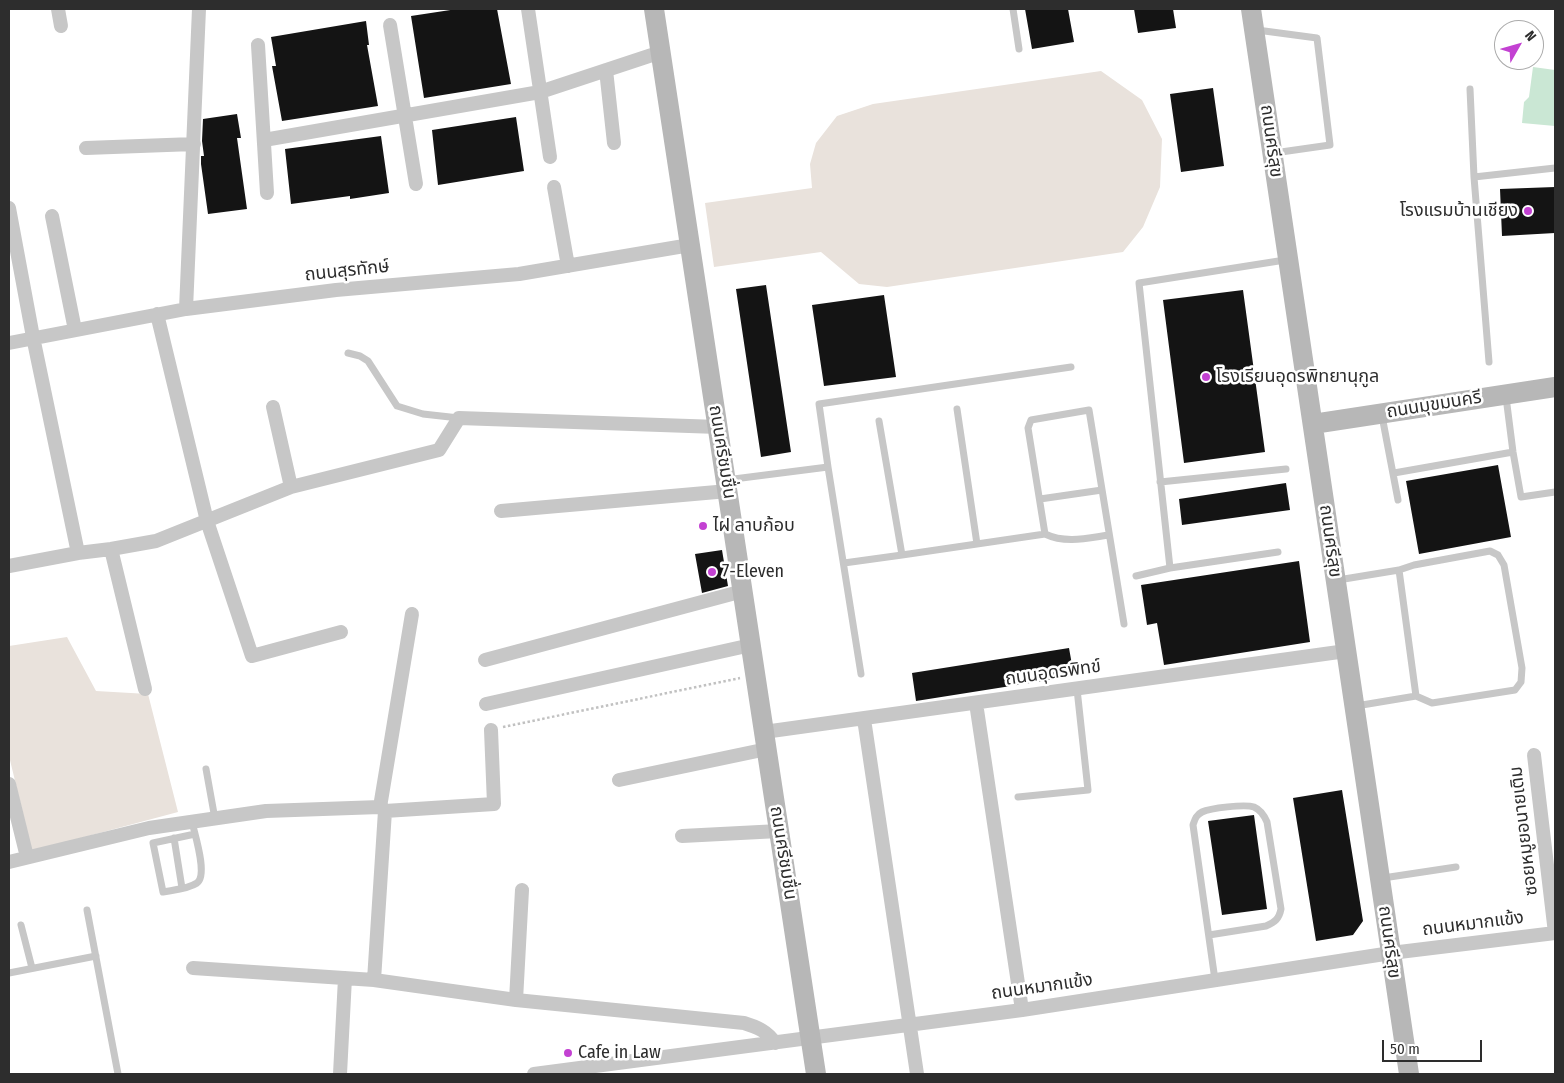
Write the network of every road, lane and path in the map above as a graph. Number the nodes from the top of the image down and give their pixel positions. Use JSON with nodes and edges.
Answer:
{"nodes":[{"id":1,"x":58,"y":9,"type":"edge"},
{"id":2,"x":199,"y":9,"type":"edge"},
{"id":3,"x":528,"y":9,"type":"edge"},
{"id":4,"x":654,"y":9,"type":"edge"},
{"id":5,"x":1014,"y":9,"type":"edge"},
{"id":6,"x":1251,"y":9,"type":"edge"},
{"id":7,"x":390,"y":25,"type":"dead end"},
{"id":8,"x":61,"y":26,"type":"dead end"},
{"id":9,"x":1254,"y":29,"type":"junction"},
{"id":10,"x":258,"y":45,"type":"dead end"},
{"id":11,"x":1019,"y":49,"type":"dead end"},
{"id":12,"x":661,"y":52,"type":"junction"},
{"id":13,"x":606,"y":70,"type":"junction"},
{"id":14,"x":1470,"y":89,"type":"dead end"},
{"id":15,"x":540,"y":92,"type":"junction"},
{"id":16,"x":404,"y":116,"type":"junction"},
{"id":17,"x":264,"y":140,"type":"junction"},
{"id":18,"x":614,"y":143,"type":"dead end"},
{"id":19,"x":194,"y":144,"type":"junction"},
{"id":20,"x":86,"y":148,"type":"dead end"},
{"id":21,"x":1273,"y":154,"type":"junction"},
{"id":22,"x":550,"y":157,"type":"dead end"},
{"id":23,"x":1555,"y":168,"type":"edge"},
{"id":24,"x":1474,"y":177,"type":"junction"},
{"id":25,"x":416,"y":184,"type":"dead end"},
{"id":26,"x":554,"y":187,"type":"dead end"},
{"id":27,"x":268,"y":193,"type":"dead end"},
{"id":28,"x":9,"y":208,"type":"edge"},
{"id":29,"x":52,"y":216,"type":"dead end"},
{"id":30,"x":690,"y":245,"type":"junction"},
{"id":31,"x":1288,"y":260,"type":"junction"},
{"id":32,"x":568,"y":266,"type":"junction"},
{"id":33,"x":186,"y":309,"type":"junction"},
{"id":34,"x":157,"y":314,"type":"junction"},
{"id":35,"x":74,"y":330,"type":"junction"},
{"id":36,"x":33,"y":337,"type":"junction"},
{"id":37,"x":9,"y":343,"type":"edge"},
{"id":38,"x":348,"y":354,"type":"dead end"},
{"id":39,"x":1489,"y":362,"type":"dead end"},
{"id":40,"x":1071,"y":367,"type":"dead end"},
{"id":41,"x":1555,"y":387,"type":"edge"},
{"id":42,"x":1506,"y":394,"type":"junction"},
{"id":43,"x":273,"y":407,"type":"dead end"},
{"id":44,"x":957,"y":409,"type":"dead end"},
{"id":45,"x":1381,"y":413,"type":"junction"},
{"id":46,"x":459,"y":418,"type":"junction"},
{"id":47,"x":879,"y":421,"type":"dead end"},
{"id":48,"x":1313,"y":424,"type":"junction"},
{"id":49,"x":718,"y":427,"type":"junction"},
{"id":50,"x":1512,"y":452,"type":"junction"},
{"id":51,"x":828,"y":467,"type":"junction"},
{"id":52,"x":1286,"y":469,"type":"dead end"},
{"id":53,"x":1394,"y":472,"type":"junction"},
{"id":54,"x":1160,"y":482,"type":"junction"},
{"id":55,"x":727,"y":485,"type":"junction"},
{"id":56,"x":291,"y":487,"type":"junction"},
{"id":57,"x":1102,"y":490,"type":"junction"},
{"id":58,"x":1555,"y":492,"type":"edge"},
{"id":59,"x":1040,"y":499,"type":"junction"},
{"id":60,"x":1398,"y":500,"type":"dead end"},
{"id":61,"x":501,"y":511,"type":"dead end"},
{"id":62,"x":207,"y":521,"type":"junction"},
{"id":63,"x":1046,"y":534,"type":"junction"},
{"id":64,"x":1109,"y":535,"type":"junction"},
{"id":65,"x":978,"y":544,"type":"junction"},
{"id":66,"x":111,"y":549,"type":"junction"},
{"id":67,"x":1278,"y":552,"type":"dead end"},
{"id":68,"x":78,"y":553,"type":"junction"},
{"id":69,"x":902,"y":555,"type":"junction"},
{"id":70,"x":844,"y":563,"type":"junction"},
{"id":71,"x":9,"y":566,"type":"edge"},
{"id":72,"x":1170,"y":568,"type":"junction"},
{"id":73,"x":1399,"y":570,"type":"junction"},
{"id":74,"x":1136,"y":576,"type":"dead end"},
{"id":75,"x":1336,"y":580,"type":"junction"},
{"id":76,"x":743,"y":591,"type":"junction"},
{"id":77,"x":412,"y":614,"type":"dead end"},
{"id":78,"x":1124,"y":624,"type":"dead end"},
{"id":79,"x":341,"y":632,"type":"dead end"},
{"id":80,"x":751,"y":645,"type":"junction"},
{"id":81,"x":1346,"y":652,"type":"junction"},
{"id":82,"x":485,"y":660,"type":"dead end"},
{"id":83,"x":861,"y":674,"type":"dead end"},
{"id":84,"x":756,"y":675,"type":"junction"},
{"id":85,"x":145,"y":689,"type":"dead end"},
{"id":86,"x":1077,"y":689,"type":"junction"},
{"id":87,"x":1416,"y":696,"type":"junction"},
{"id":88,"x":976,"y":703,"type":"junction"},
{"id":89,"x":486,"y":704,"type":"dead end"},
{"id":90,"x":1354,"y":707,"type":"junction"},
{"id":91,"x":864,"y":719,"type":"junction"},
{"id":92,"x":491,"y":730,"type":"joint"},
{"id":93,"x":766,"y":740,"type":"junction"},
{"id":94,"x":1534,"y":755,"type":"dead end"},
{"id":95,"x":206,"y":769,"type":"dead end"},
{"id":96,"x":619,"y":780,"type":"dead end"},
{"id":97,"x":9,"y":784,"type":"edge"},
{"id":98,"x":1018,"y":797,"type":"dead end"},
{"id":99,"x":383,"y":809,"type":"junction"},
{"id":100,"x":215,"y":818,"type":"junction"},
{"id":101,"x":194,"y":828,"type":"junction"},
{"id":102,"x":780,"y":831,"type":"junction"},
{"id":103,"x":682,"y":836,"type":"dead end"},
{"id":104,"x":174,"y":838,"type":"junction"},
{"id":105,"x":27,"y":858,"type":"junction"},
{"id":106,"x":9,"y":862,"type":"edge"},
{"id":107,"x":1456,"y":867,"type":"dead end"},
{"id":108,"x":1380,"y":878,"type":"junction"},
{"id":109,"x":182,"y":888,"type":"junction"},
{"id":110,"x":522,"y":890,"type":"dead end"},
{"id":111,"x":87,"y":910,"type":"dead end"},
{"id":112,"x":21,"y":925,"type":"dead end"},
{"id":113,"x":1555,"y":933,"type":"edge"},
{"id":114,"x":1209,"y":935,"type":"junction"},
{"id":115,"x":1391,"y":953,"type":"junction"},
{"id":116,"x":96,"y":956,"type":"junction"},
{"id":117,"x":32,"y":968,"type":"junction"},
{"id":118,"x":193,"y":968,"type":"dead end"},
{"id":119,"x":9,"y":973,"type":"edge"},
{"id":120,"x":345,"y":978,"type":"junction"},
{"id":121,"x":374,"y":980,"type":"junction"},
{"id":122,"x":1215,"y":980,"type":"junction"},
{"id":123,"x":516,"y":1000,"type":"junction"},
{"id":124,"x":1022,"y":1010,"type":"junction"},
{"id":125,"x":910,"y":1025,"type":"junction"},
{"id":126,"x":811,"y":1038,"type":"junction"},
{"id":127,"x":775,"y":1043,"type":"junction"},
{"id":128,"x":118,"y":1074,"type":"edge"},
{"id":129,"x":340,"y":1074,"type":"edge"},
{"id":130,"x":534,"y":1074,"type":"edge"},
{"id":131,"x":816,"y":1074,"type":"edge"},
{"id":132,"x":917,"y":1074,"type":"edge"},
{"id":133,"x":1409,"y":1074,"type":"edge"}],
"edges":[{"from":1,"to":8,"type":"street"},
{"from":2,"to":19,"type":"street"},
{"from":3,"to":15,"type":"street"},
{"from":4,"to":12,"type":"street","name":"ถนนศรีชมชื่น"},
{"from":5,"to":11,"type":"lane"},
{"from":6,"to":9,"type":"street","name":"ถนนศรีสุข"},
{"from":7,"to":16,"type":"street"},
{"from":9,"to":21,"type":"street","name":"ถนนศรีสุข"},
{"from":9,"to":21,"type":"lane"},
{"from":10,"to":17,"type":"street"},
{"from":12,"to":13,"type":"street"},
{"from":12,"to":30,"type":"street","name":"ถนนศรีชมชื่น"},
{"from":13,"to":15,"type":"street"},
{"from":13,"to":18,"type":"street"},
{"from":14,"to":24,"type":"lane"},
{"from":15,"to":16,"type":"street"},
{"from":15,"to":22,"type":"street"},
{"from":16,"to":17,"type":"street"},
{"from":16,"to":25,"type":"street"},
{"from":17,"to":27,"type":"street"},
{"from":19,"to":20,"type":"street"},
{"from":19,"to":33,"type":"street"},
{"from":21,"to":31,"type":"street","name":"ถนนศรีสุข"},
{"from":23,"to":24,"type":"lane"},
{"from":24,"to":39,"type":"lane"},
{"from":26,"to":32,"type":"street"},
{"from":28,"to":36,"type":"street"},
{"from":29,"to":35,"type":"street"},
{"from":30,"to":32,"type":"street","name":"ถนนสุรทักษ์"},
{"from":30,"to":49,"type":"street","name":"ถนนศรีชมชื่น"},
{"from":31,"to":48,"type":"street","name":"ถนนศรีสุข"},
{"from":31,"to":54,"type":"lane"},
{"from":32,"to":33,"type":"street","name":"ถนนสุรทักษ์"},
{"from":33,"to":34,"type":"street","name":"ถนนสุรทักษ์"},
{"from":34,"to":35,"type":"street","name":"ถนนสุรทักษ์"},
{"from":34,"to":62,"type":"street"},
{"from":35,"to":36,"type":"street","name":"ถนนสุรทักษ์"},
{"from":36,"to":37,"type":"street","name":"ถนนสุรทักษ์"},
{"from":36,"to":68,"type":"street"},
{"from":38,"to":46,"type":"lane"},
{"from":40,"to":51,"type":"lane"},
{"from":41,"to":42,"type":"street","name":"ถนนมุขมนครี"},
{"from":42,"to":45,"type":"street","name":"ถนนมุขมนครี"},
{"from":42,"to":50,"type":"lane"},
{"from":43,"to":56,"type":"street"},
{"from":44,"to":65,"type":"lane"},
{"from":45,"to":48,"type":"street","name":"ถนนมุขมนครี"},
{"from":45,"to":53,"type":"lane"},
{"from":46,"to":49,"type":"street"},
{"from":46,"to":56,"type":"street"},
{"from":47,"to":69,"type":"lane"},
{"from":48,"to":75,"type":"street","name":"ถนนศรีสุข"},
{"from":49,"to":55,"type":"street","name":"ถนนศรีชมชื่น"},
{"from":50,"to":53,"type":"lane"},
{"from":50,"to":58,"type":"lane"},
{"from":51,"to":55,"type":"lane"},
{"from":51,"to":70,"type":"lane"},
{"from":52,"to":54,"type":"lane"},
{"from":53,"to":60,"type":"lane"},
{"from":54,"to":72,"type":"lane"},
{"from":55,"to":61,"type":"street"},
{"from":55,"to":76,"type":"street","name":"ถนนศรีชมชื่น"},
{"from":56,"to":62,"type":"street"},
{"from":57,"to":59,"type":"lane"},
{"from":57,"to":59,"type":"lane"},
{"from":57,"to":64,"type":"lane"},
{"from":59,"to":63,"type":"lane"},
{"from":62,"to":66,"type":"street"},
{"from":62,"to":79,"type":"street"},
{"from":63,"to":64,"type":"lane"},
{"from":63,"to":65,"type":"lane"},
{"from":64,"to":78,"type":"lane"},
{"from":65,"to":69,"type":"lane"},
{"from":66,"to":68,"type":"street"},
{"from":66,"to":85,"type":"street"},
{"from":67,"to":72,"type":"lane"},
{"from":68,"to":71,"type":"street"},
{"from":69,"to":70,"type":"lane"},
{"from":70,"to":83,"type":"lane"},
{"from":72,"to":74,"type":"lane"},
{"from":73,"to":75,"type":"lane"},
{"from":73,"to":87,"type":"lane"},
{"from":73,"to":87,"type":"lane"},
{"from":75,"to":81,"type":"street","name":"ถนนศรีสุข"},
{"from":76,"to":80,"type":"street","name":"ถนนศรีชมชื่น"},
{"from":76,"to":82,"type":"street"},
{"from":77,"to":99,"type":"street"},
{"from":80,"to":84,"type":"street","name":"ถนนศรีชมชื่น"},
{"from":80,"to":89,"type":"street"},
{"from":81,"to":86,"type":"street","name":"ถนนอุดรพิทข์"},
{"from":81,"to":90,"type":"street","name":"ถนนศรีสุข"},
{"from":84,"to":92,"type":"path"},
{"from":84,"to":93,"type":"street","name":"ถนนศรีชมชื่น"},
{"from":86,"to":88,"type":"street","name":"ถนนอุดรพิทข์"},
{"from":86,"to":98,"type":"lane"},
{"from":87,"to":90,"type":"lane"},
{"from":88,"to":91,"type":"street","name":"ถนนอุดรพิทข์"},
{"from":88,"to":124,"type":"street"},
{"from":90,"to":108,"type":"street","name":"ถนนศรีสุข"},
{"from":91,"to":93,"type":"street","name":"ถนนอุดรพิทข์"},
{"from":91,"to":125,"type":"street"},
{"from":92,"to":99,"type":"street"},
{"from":93,"to":96,"type":"street","name":"ถนนอุดรพิทข์"},
{"from":93,"to":102,"type":"street","name":"ถนนศรีชมชื่น"},
{"from":94,"to":113,"type":"street","name":"ซอยหมูยอนายเติม"},
{"from":95,"to":100,"type":"lane"},
{"from":97,"to":105,"type":"street"},
{"from":99,"to":100,"type":"street"},
{"from":99,"to":121,"type":"street"},
{"from":100,"to":101,"type":"street"},
{"from":101,"to":104,"type":"lane"},
{"from":101,"to":105,"type":"street"},
{"from":101,"to":109,"type":"lane"},
{"from":102,"to":103,"type":"street"},
{"from":102,"to":126,"type":"street","name":"ถนนศรีชมชื่น"},
{"from":104,"to":109,"type":"lane"},
{"from":104,"to":109,"type":"lane"},
{"from":105,"to":106,"type":"street"},
{"from":107,"to":108,"type":"lane"},
{"from":108,"to":115,"type":"street","name":"ถนนศรีสุข"},
{"from":110,"to":123,"type":"street"},
{"from":111,"to":116,"type":"lane"},
{"from":112,"to":117,"type":"lane"},
{"from":113,"to":115,"type":"street","name":"ถนนหมากแข้ง"},
{"from":114,"to":114,"type":"lane"},
{"from":114,"to":122,"type":"lane"},
{"from":115,"to":122,"type":"street","name":"ถนนหมากแข้ง"},
{"from":115,"to":133,"type":"street","name":"ถนนศรีสุข"},
{"from":116,"to":117,"type":"lane"},
{"from":116,"to":128,"type":"lane"},
{"from":117,"to":119,"type":"lane"},
{"from":118,"to":120,"type":"street"},
{"from":120,"to":121,"type":"street"},
{"from":120,"to":129,"type":"street"},
{"from":121,"to":123,"type":"street"},
{"from":122,"to":124,"type":"street","name":"ถนนหมากแข้ง"},
{"from":123,"to":127,"type":"street"},
{"from":124,"to":125,"type":"street","name":"ถนนหมากแข้ง"},
{"from":125,"to":126,"type":"street","name":"ถนนหมากแข้ง"},
{"from":125,"to":132,"type":"street"},
{"from":126,"to":127,"type":"street","name":"ถนนหมากแข้ง"},
{"from":126,"to":131,"type":"street","name":"ถนนศรีชมชื่น"},
{"from":127,"to":130,"type":"street","name":"ถนนหมากแข้ง"}]}
